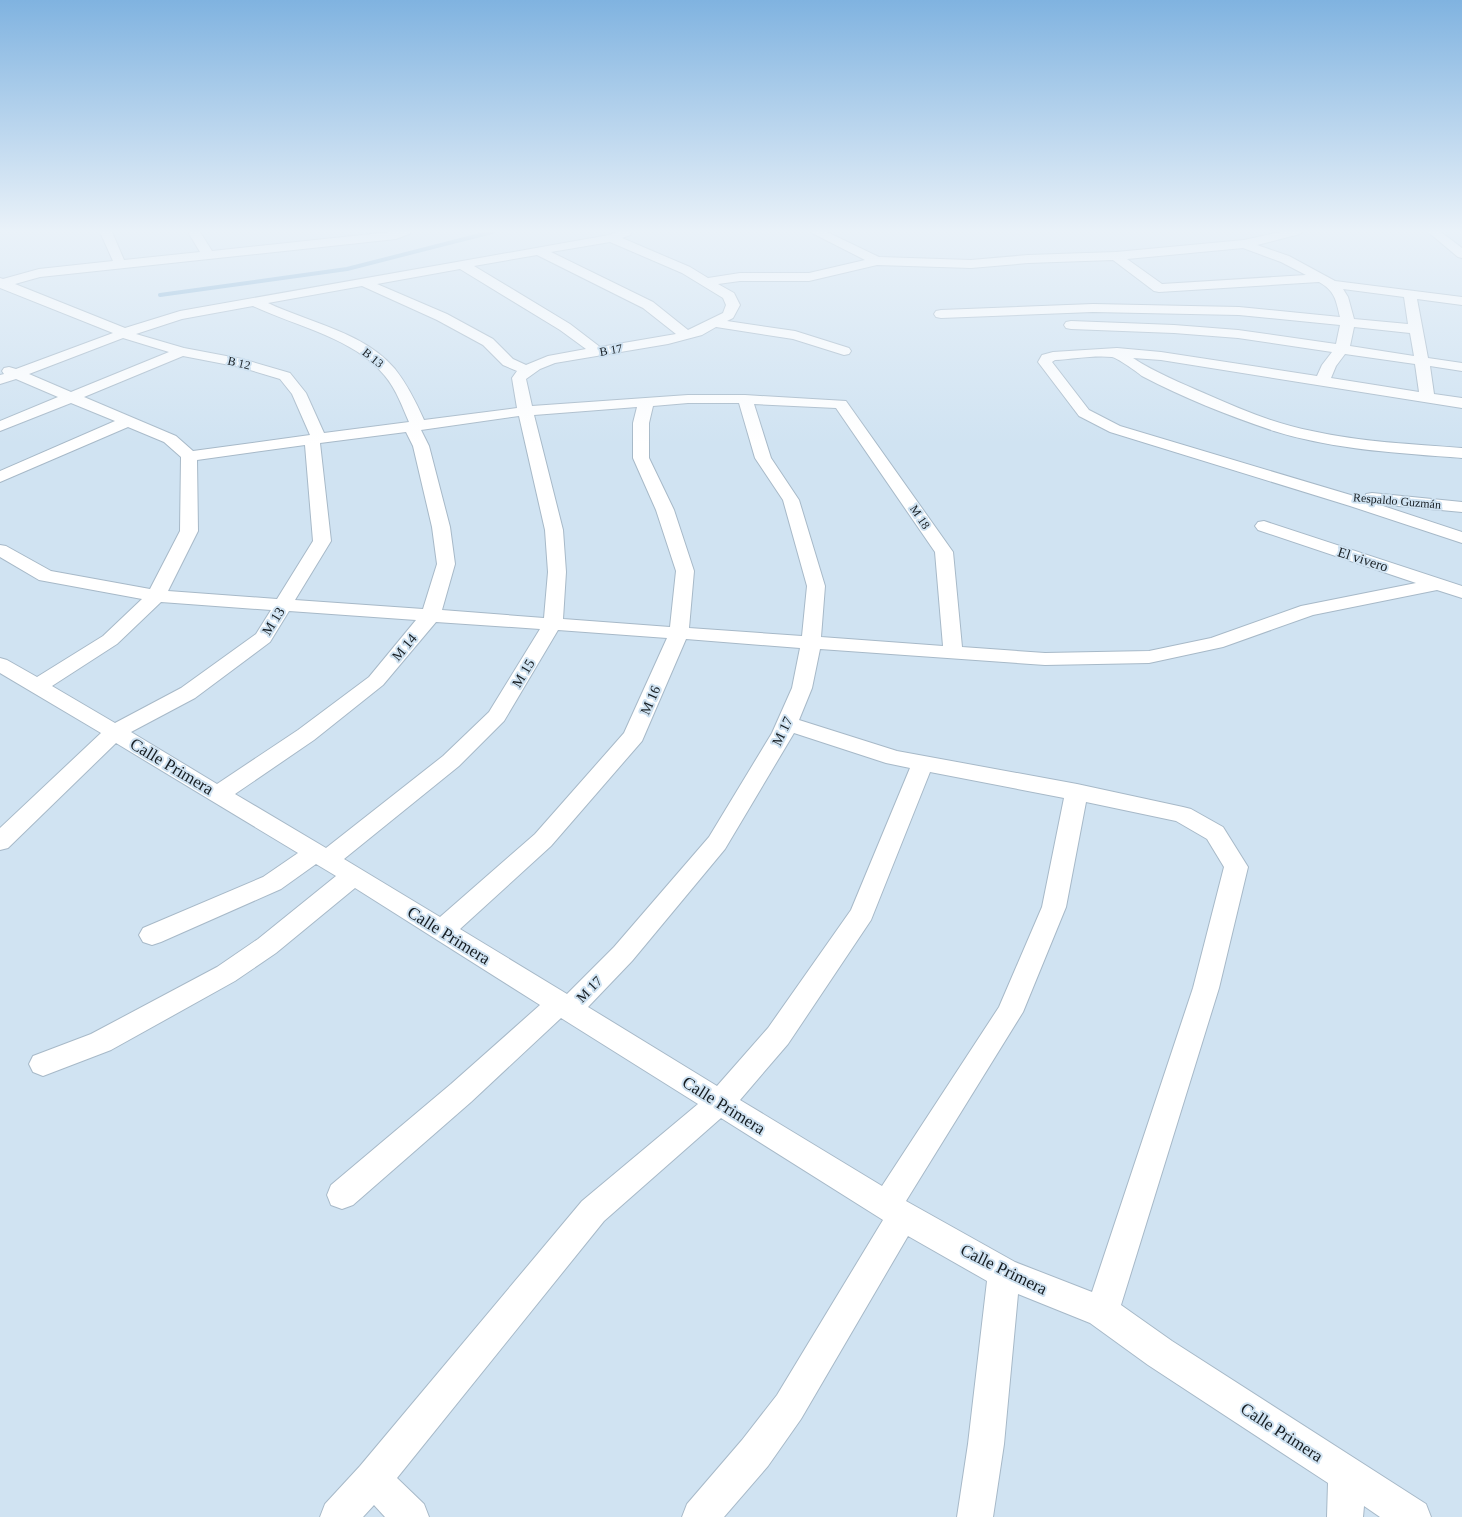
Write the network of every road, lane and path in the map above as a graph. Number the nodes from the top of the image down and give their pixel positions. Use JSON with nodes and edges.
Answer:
{"nodes":[{"id":1,"x":50,"y":303,"type":"edge"},
{"id":2,"x":251,"y":303,"type":"edge"},
{"id":3,"x":257,"y":303,"type":"edge"},
{"id":4,"x":410,"y":303,"type":"edge"},
{"id":5,"x":527,"y":303,"type":"edge"},
{"id":6,"x":644,"y":303,"type":"edge"},
{"id":7,"x":732,"y":303,"type":"edge"},
{"id":8,"x":1343,"y":303,"type":"edge"},
{"id":9,"x":1411,"y":303,"type":"edge"},
{"id":10,"x":1239,"y":311,"type":"junction"},
{"id":11,"x":941,"y":314,"type":"dead end"},
{"id":12,"x":1348,"y":321,"type":"junction"},
{"id":13,"x":715,"y":323,"type":"junction"},
{"id":14,"x":1071,"y":325,"type":"dead end"},
{"id":15,"x":1174,"y":329,"type":"junction"},
{"id":16,"x":1415,"y":329,"type":"junction"},
{"id":17,"x":124,"y":333,"type":"junction"},
{"id":18,"x":686,"y":335,"type":"junction"},
{"id":19,"x":1342,"y":349,"type":"junction"},
{"id":20,"x":844,"y":351,"type":"dead end"},
{"id":21,"x":182,"y":352,"type":"junction"},
{"id":22,"x":598,"y":352,"type":"junction"},
{"id":23,"x":1117,"y":352,"type":"junction"},
{"id":24,"x":1241,"y":352,"type":"junction"},
{"id":25,"x":1179,"y":359,"type":"junction"},
{"id":26,"x":1423,"y":361,"type":"junction"},
{"id":27,"x":0,"y":367,"type":"edge"},
{"id":28,"x":1462,"y":367,"type":"edge"},
{"id":29,"x":526,"y":370,"type":"junction"},
{"id":30,"x":17,"y":374,"type":"junction"},
{"id":31,"x":0,"y":380,"type":"edge"},
{"id":32,"x":1322,"y":381,"type":"junction"},
{"id":33,"x":71,"y":397,"type":"junction"},
{"id":34,"x":1428,"y":398,"type":"junction"},
{"id":35,"x":744,"y":399,"type":"junction"},
{"id":36,"x":646,"y":402,"type":"junction"},
{"id":37,"x":1462,"y":403,"type":"edge"},
{"id":38,"x":525,"y":411,"type":"junction"},
{"id":39,"x":128,"y":421,"type":"junction"},
{"id":40,"x":0,"y":426,"type":"edge"},
{"id":41,"x":416,"y":426,"type":"junction"},
{"id":42,"x":315,"y":440,"type":"junction"},
{"id":43,"x":1462,"y":453,"type":"edge"},
{"id":44,"x":189,"y":456,"type":"junction"},
{"id":45,"x":0,"y":476,"type":"edge"},
{"id":46,"x":1333,"y":495,"type":"junction"},
{"id":47,"x":1462,"y":507,"type":"edge"},
{"id":48,"x":1264,"y":526,"type":"dead end"},
{"id":49,"x":1462,"y":538,"type":"edge"},
{"id":50,"x":0,"y":550,"type":"edge"},
{"id":51,"x":1437,"y":584,"type":"junction"},
{"id":52,"x":1462,"y":592,"type":"edge"},
{"id":53,"x":156,"y":596,"type":"junction"},
{"id":54,"x":283,"y":606,"type":"junction"},
{"id":55,"x":431,"y":615,"type":"junction"},
{"id":56,"x":552,"y":624,"type":"junction"},
{"id":57,"x":679,"y":633,"type":"junction"},
{"id":58,"x":811,"y":642,"type":"junction"},
{"id":59,"x":953,"y":652,"type":"junction"},
{"id":60,"x":0,"y":664,"type":"edge"},
{"id":61,"x":38,"y":686,"type":"junction"},
{"id":62,"x":787,"y":723,"type":"junction"},
{"id":63,"x":115,"y":732,"type":"junction"},
{"id":64,"x":923,"y":764,"type":"junction"},
{"id":65,"x":1077,"y":792,"type":"junction"},
{"id":66,"x":218,"y":794,"type":"junction"},
{"id":67,"x":0,"y":842,"type":"edge"},
{"id":68,"x":321,"y":856,"type":"junction"},
{"id":69,"x":353,"y":876,"type":"junction"},
{"id":70,"x":441,"y":931,"type":"junction"},
{"id":71,"x":152,"y":935,"type":"dead end"},
{"id":72,"x":565,"y":1006,"type":"junction"},
{"id":73,"x":43,"y":1064,"type":"dead end"},
{"id":74,"x":720,"y":1102,"type":"junction"},
{"id":75,"x":342,"y":1195,"type":"dead end"},
{"id":76,"x":894,"y":1211,"type":"junction"},
{"id":77,"x":1004,"y":1273,"type":"junction"},
{"id":78,"x":1102,"y":1312,"type":"junction"},
{"id":79,"x":1346,"y":1474,"type":"junction"},
{"id":80,"x":374,"y":1479,"type":"junction"},
{"id":81,"x":338,"y":1517,"type":"edge"},
{"id":82,"x":411,"y":1517,"type":"edge"},
{"id":83,"x":700,"y":1517,"type":"edge"},
{"id":84,"x":975,"y":1517,"type":"edge"},
{"id":85,"x":1345,"y":1517,"type":"edge"},
{"id":86,"x":1413,"y":1517,"type":"edge"}],
"edges":[{"from":1,"to":17,"type":"street","name":"B 12"},
{"from":2,"to":17,"type":"street"},
{"from":3,"to":41,"type":"street","name":"B 13"},
{"from":4,"to":29,"type":"street"},
{"from":5,"to":22,"type":"street"},
{"from":6,"to":18,"type":"street"},
{"from":7,"to":13,"type":"street","name":"B 17"},
{"from":8,"to":12,"type":"street"},
{"from":9,"to":16,"type":"street"},
{"from":10,"to":11,"type":"street"},
{"from":10,"to":12,"type":"street"},
{"from":10,"to":24,"type":"street"},
{"from":12,"to":16,"type":"street"},
{"from":12,"to":19,"type":"street"},
{"from":13,"to":18,"type":"street","name":"B 17"},
{"from":13,"to":20,"type":"street"},
{"from":14,"to":15,"type":"street"},
{"from":15,"to":24,"type":"street"},
{"from":15,"to":25,"type":"street"},
{"from":16,"to":26,"type":"street"},
{"from":17,"to":21,"type":"street","name":"B 12"},
{"from":17,"to":30,"type":"street"},
{"from":18,"to":22,"type":"street","name":"B 17"},
{"from":19,"to":24,"type":"street"},
{"from":19,"to":26,"type":"street"},
{"from":19,"to":32,"type":"street"},
{"from":21,"to":33,"type":"street"},
{"from":21,"to":42,"type":"street","name":"B 12"},
{"from":22,"to":29,"type":"street","name":"B 17"},
{"from":23,"to":25,"type":"street"},
{"from":23,"to":43,"type":"street"},
{"from":23,"to":46,"type":"street"},
{"from":24,"to":25,"type":"street"},
{"from":24,"to":32,"type":"street"},
{"from":26,"to":28,"type":"street"},
{"from":26,"to":34,"type":"street"},
{"from":27,"to":30,"type":"street"},
{"from":29,"to":38,"type":"street"},
{"from":30,"to":31,"type":"street"},
{"from":30,"to":33,"type":"street"},
{"from":32,"to":34,"type":"street"},
{"from":33,"to":39,"type":"street"},
{"from":33,"to":40,"type":"street"},
{"from":34,"to":37,"type":"street"},
{"from":35,"to":36,"type":"street"},
{"from":35,"to":58,"type":"street","name":"M 17"},
{"from":35,"to":59,"type":"street","name":"M 18"},
{"from":36,"to":38,"type":"street"},
{"from":36,"to":57,"type":"street","name":"M 16"},
{"from":38,"to":41,"type":"street"},
{"from":38,"to":56,"type":"street","name":"M 15"},
{"from":39,"to":44,"type":"street"},
{"from":39,"to":45,"type":"street"},
{"from":41,"to":42,"type":"street"},
{"from":41,"to":55,"type":"street","name":"M 14"},
{"from":42,"to":44,"type":"street"},
{"from":42,"to":54,"type":"street","name":"M 13"},
{"from":44,"to":53,"type":"street"},
{"from":46,"to":47,"type":"street","name":"Respaldo Guzmán"},
{"from":46,"to":49,"type":"street"},
{"from":48,"to":51,"type":"street","name":"El vivero"},
{"from":50,"to":53,"type":"street"},
{"from":51,"to":52,"type":"street","name":"El vivero"},
{"from":51,"to":59,"type":"street"},
{"from":53,"to":54,"type":"street"},
{"from":53,"to":61,"type":"street"},
{"from":54,"to":55,"type":"street"},
{"from":54,"to":63,"type":"street","name":"M 13"},
{"from":55,"to":56,"type":"street"},
{"from":55,"to":66,"type":"street","name":"M 14"},
{"from":56,"to":57,"type":"street"},
{"from":56,"to":68,"type":"street","name":"M 15"},
{"from":57,"to":58,"type":"street"},
{"from":57,"to":70,"type":"street","name":"M 16"},
{"from":58,"to":59,"type":"street"},
{"from":58,"to":62,"type":"street","name":"M 17"},
{"from":60,"to":61,"type":"street","name":"Calle Primera"},
{"from":61,"to":63,"type":"street","name":"Calle Primera"},
{"from":62,"to":64,"type":"street"},
{"from":62,"to":72,"type":"street","name":"M 17"},
{"from":63,"to":66,"type":"street","name":"Calle Primera"},
{"from":63,"to":67,"type":"street","name":"M 13"},
{"from":64,"to":65,"type":"street"},
{"from":64,"to":74,"type":"street"},
{"from":65,"to":76,"type":"street"},
{"from":65,"to":78,"type":"street"},
{"from":66,"to":68,"type":"street","name":"Calle Primera"},
{"from":68,"to":69,"type":"street","name":"Calle Primera"},
{"from":68,"to":71,"type":"street","name":"M 15"},
{"from":69,"to":70,"type":"street","name":"Calle Primera"},
{"from":69,"to":73,"type":"street"},
{"from":70,"to":72,"type":"street","name":"Calle Primera"},
{"from":72,"to":74,"type":"street","name":"Calle Primera"},
{"from":72,"to":75,"type":"street","name":"M 17"},
{"from":74,"to":76,"type":"street","name":"Calle Primera"},
{"from":74,"to":80,"type":"street"},
{"from":76,"to":77,"type":"street","name":"Calle Primera"},
{"from":76,"to":83,"type":"street"},
{"from":77,"to":78,"type":"street","name":"Calle Primera"},
{"from":77,"to":84,"type":"street"},
{"from":78,"to":79,"type":"street","name":"Calle Primera"},
{"from":79,"to":85,"type":"street"},
{"from":79,"to":86,"type":"street","name":"Calle Primera"},
{"from":80,"to":81,"type":"street"},
{"from":80,"to":82,"type":"street"}]}
